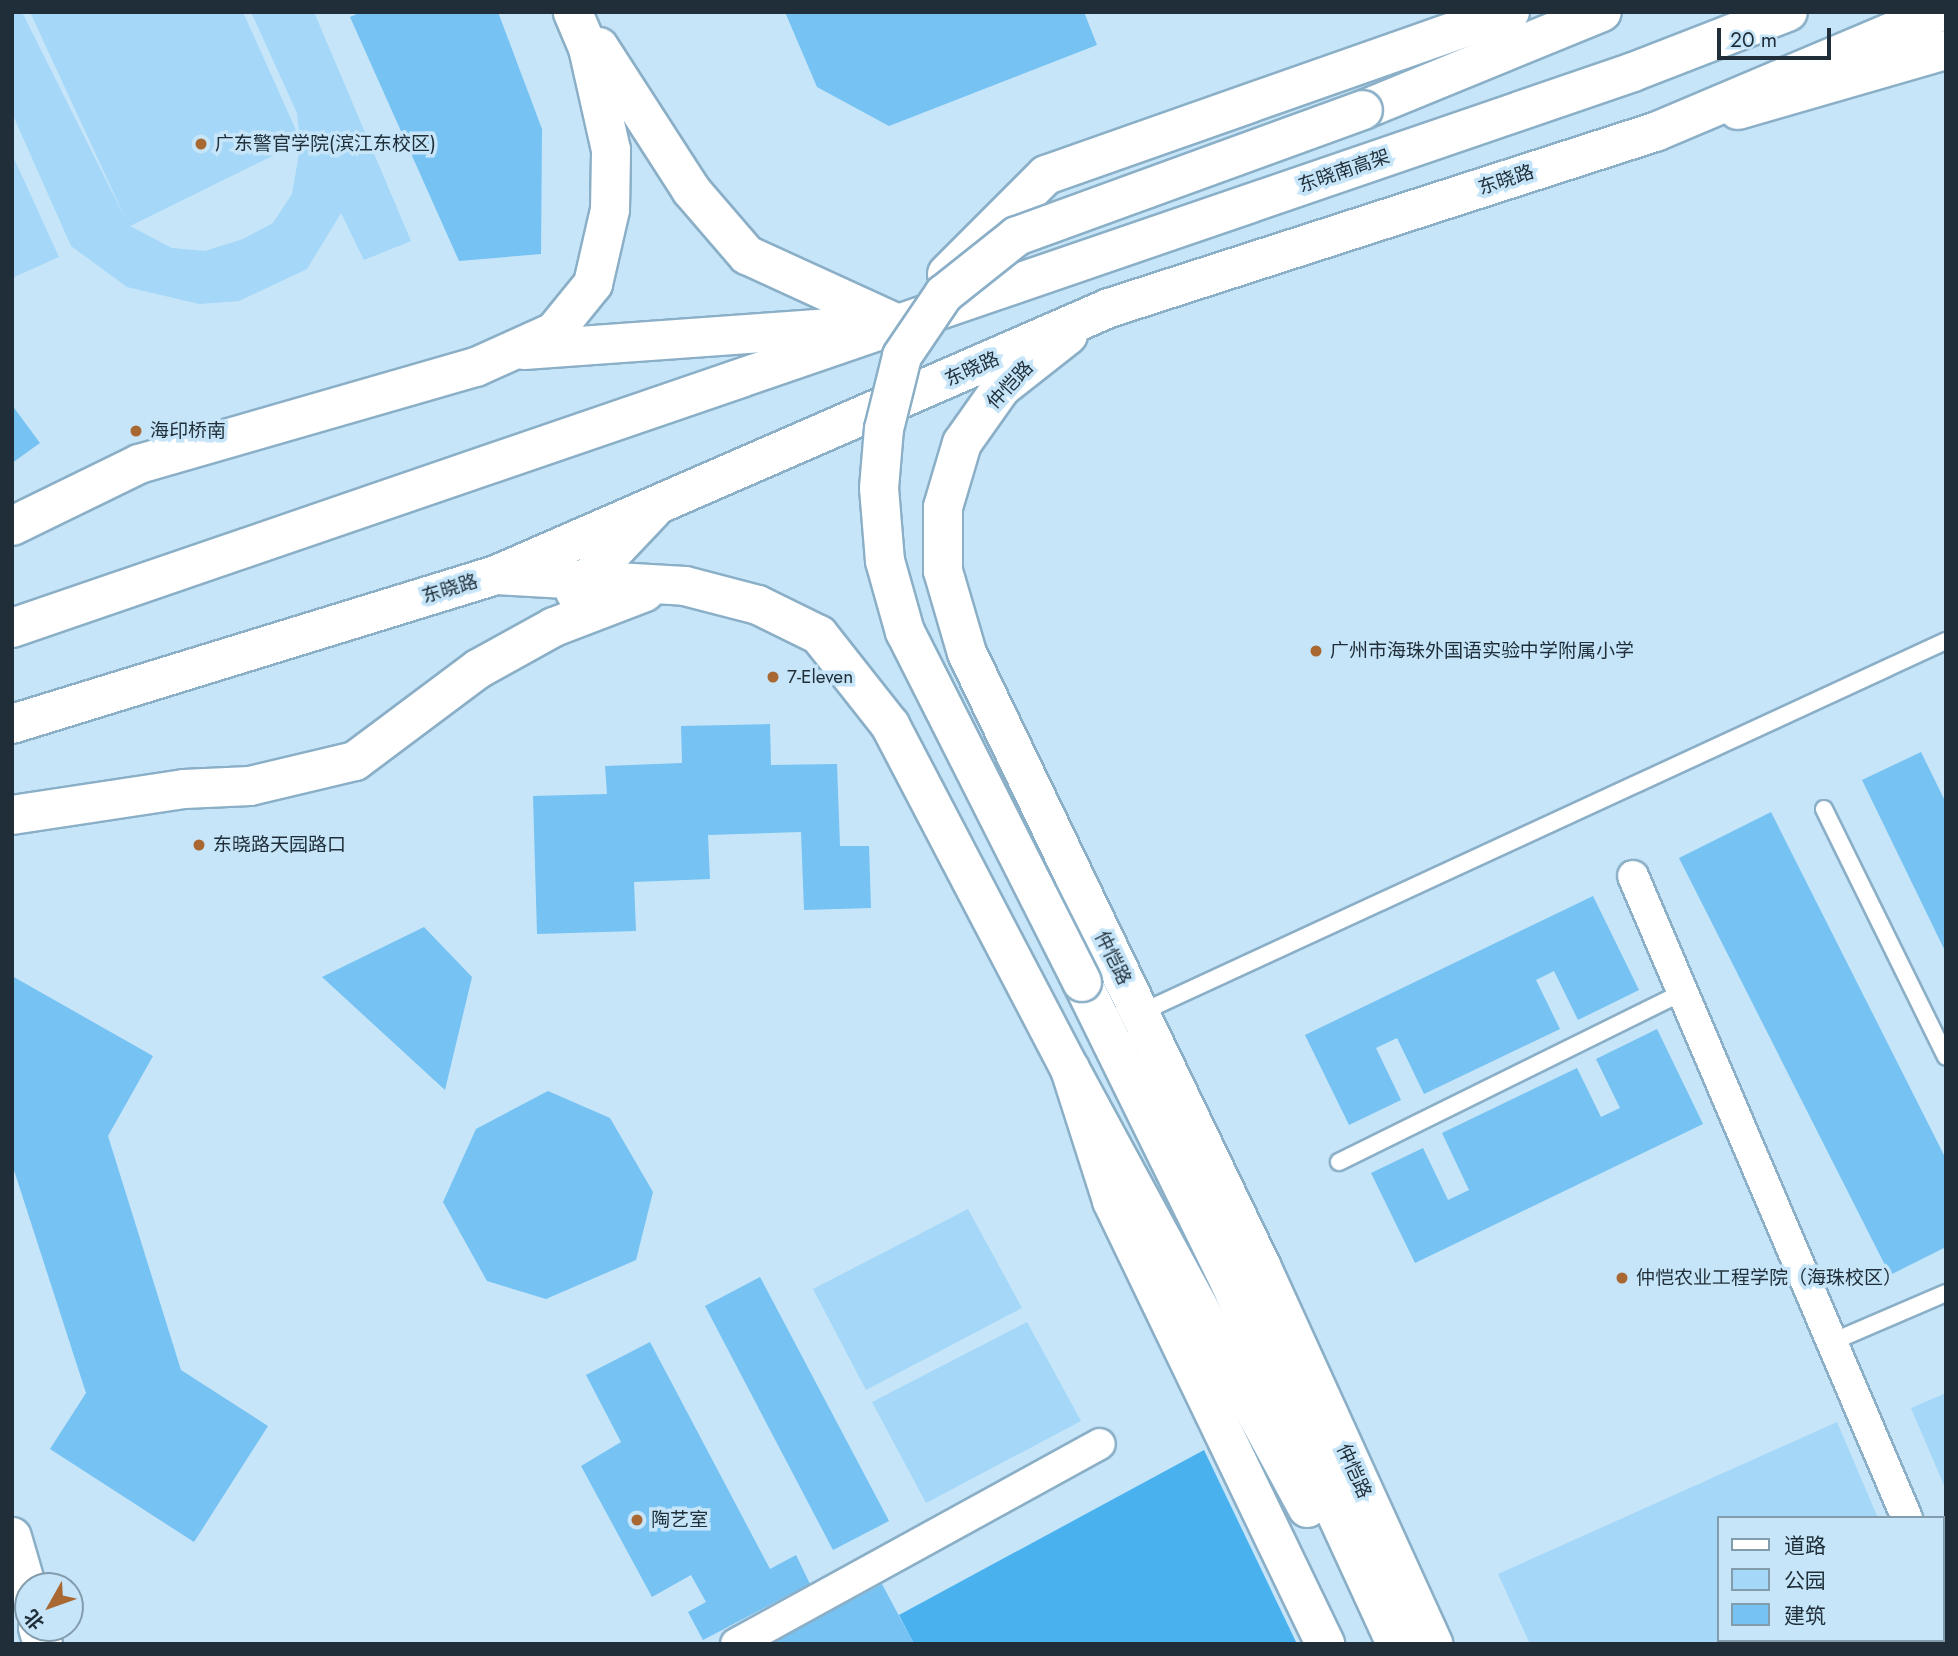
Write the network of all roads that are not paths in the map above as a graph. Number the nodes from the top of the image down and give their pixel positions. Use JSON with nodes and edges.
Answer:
{"nodes":[{"id":1,"x":573,"y":12,"type":"edge"},
{"id":2,"x":579,"y":12,"type":"edge"},
{"id":3,"x":1510,"y":12,"type":"edge"},
{"id":4,"x":1602,"y":12,"type":"edge"},
{"id":5,"x":1788,"y":12,"type":"edge"},
{"id":6,"x":1939,"y":12,"type":"edge"},
{"id":7,"x":1946,"y":50,"type":"edge"},
{"id":8,"x":1654,"y":132,"type":"junction"},
{"id":9,"x":1109,"y":308,"type":"junction"},
{"id":10,"x":898,"y":324,"type":"junction"},
{"id":11,"x":522,"y":350,"type":"junction"},
{"id":12,"x":652,"y":511,"type":"junction"},
{"id":13,"x":12,"y":526,"type":"edge"},
{"id":14,"x":496,"y":575,"type":"junction"},
{"id":15,"x":586,"y":580,"type":"junction"},
{"id":16,"x":685,"y":586,"type":"junction"},
{"id":17,"x":12,"y":628,"type":"edge"},
{"id":18,"x":1946,"y":641,"type":"edge"},
{"id":19,"x":528,"y":642,"type":"junction"},
{"id":20,"x":12,"y":724,"type":"edge"},
{"id":21,"x":1824,"y":809,"type":"dead end"},
{"id":22,"x":12,"y":815,"type":"edge"},
{"id":23,"x":1633,"y":876,"type":"dead end"},
{"id":24,"x":1683,"y":992,"type":"junction"},
{"id":25,"x":1140,"y":1013,"type":"junction"},
{"id":26,"x":1946,"y":1057,"type":"edge"},
{"id":27,"x":1070,"y":1069,"type":"junction"},
{"id":28,"x":1339,"y":1162,"type":"dead end"},
{"id":29,"x":1946,"y":1293,"type":"edge"},
{"id":30,"x":1832,"y":1342,"type":"junction"},
{"id":31,"x":1100,"y":1444,"type":"dead end"},
{"id":32,"x":1906,"y":1516,"type":"edge"},
{"id":33,"x":12,"y":1537,"type":"edge"},
{"id":34,"x":22,"y":1572,"type":"edge"},
{"id":35,"x":736,"y":1644,"type":"edge"},
{"id":36,"x":1325,"y":1644,"type":"edge"},
{"id":37,"x":1380,"y":1644,"type":"edge"},
{"id":38,"x":1396,"y":1644,"type":"edge"},
{"id":39,"x":1433,"y":1644,"type":"edge"}],
"edges":[{"from":1,"to":11,"type":"main road"},
{"from":2,"to":10,"type":"main road"},
{"from":3,"to":10,"type":"main road"},
{"from":4,"to":38,"type":"main road","bridge":true},
{"from":5,"to":10,"type":"main road","name":"东晓南高架"},
{"from":6,"to":8,"type":"main road"},
{"from":7,"to":8,"type":"main road","name":"东晓路"},
{"from":8,"to":9,"type":"main road","name":"东晓路"},
{"from":9,"to":12,"type":"main road","name":"东晓路"},
{"from":9,"to":25,"type":"main road","name":"仲恺路"},
{"from":10,"to":11,"type":"main road"},
{"from":10,"to":17,"type":"main road"},
{"from":11,"to":13,"type":"main road"},
{"from":12,"to":14,"type":"main road","name":"东晓路"},
{"from":12,"to":15,"type":"main road"},
{"from":14,"to":15,"type":"main road"},
{"from":14,"to":20,"type":"main road","name":"东晓路"},
{"from":15,"to":16,"type":"main road"},
{"from":15,"to":19,"type":"main road"},
{"from":16,"to":19,"type":"main road"},
{"from":16,"to":27,"type":"main road"},
{"from":18,"to":25,"type":"lane"},
{"from":19,"to":22,"type":"main road"},
{"from":21,"to":26,"type":"lane"},
{"from":23,"to":24,"type":"street"},
{"from":24,"to":28,"type":"lane"},
{"from":24,"to":30,"type":"street"},
{"from":25,"to":39,"type":"main road","name":"仲恺路"},
{"from":27,"to":36,"type":"main road"},
{"from":27,"to":37,"type":"main road"},
{"from":29,"to":30,"type":"lane"},
{"from":30,"to":32,"type":"street"},
{"from":31,"to":35,"type":"street"},
{"from":33,"to":34,"type":"main road"}]}
